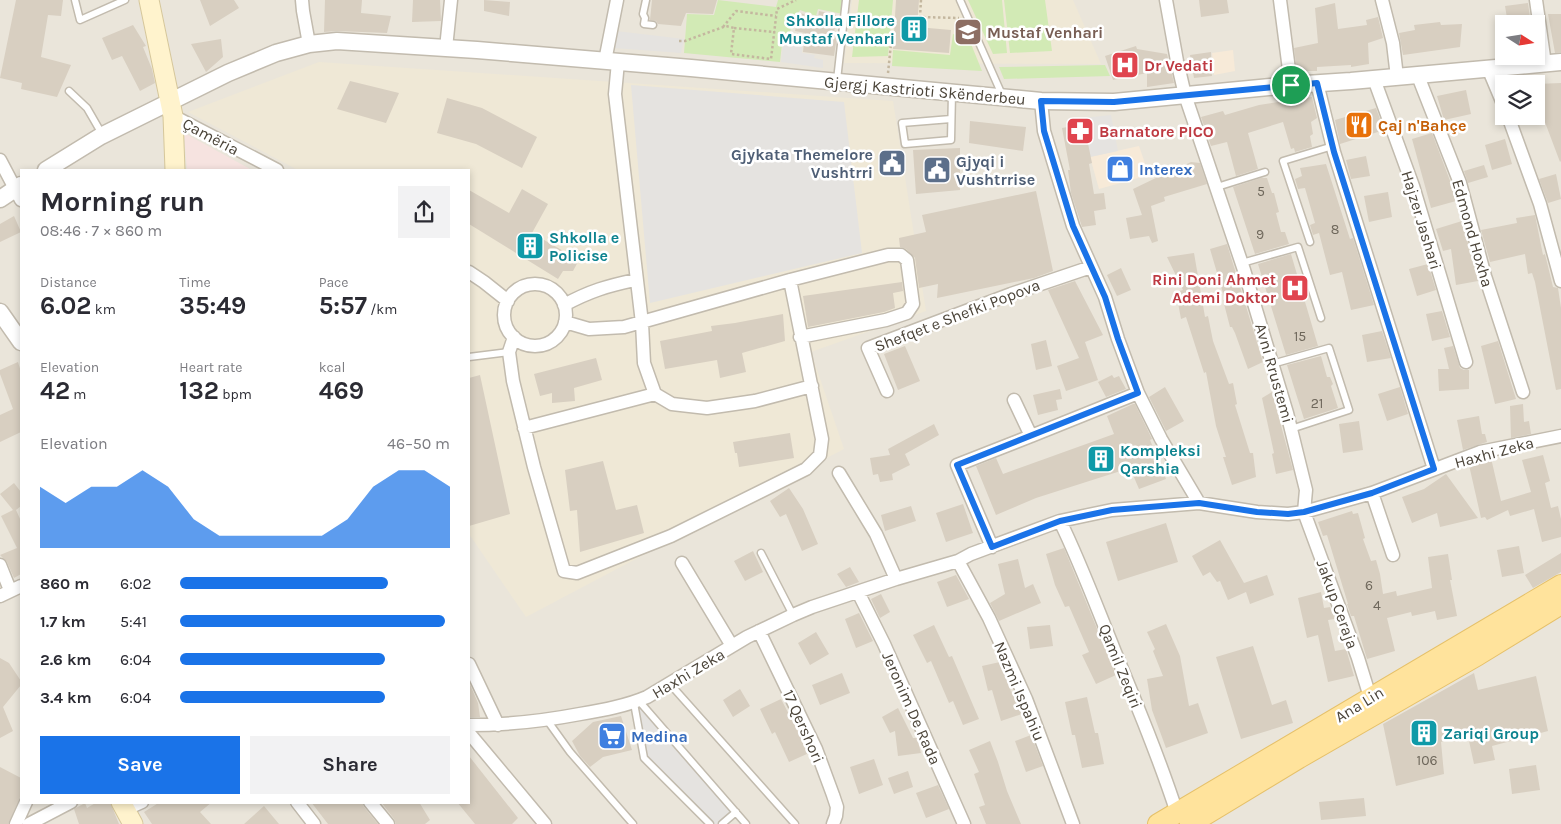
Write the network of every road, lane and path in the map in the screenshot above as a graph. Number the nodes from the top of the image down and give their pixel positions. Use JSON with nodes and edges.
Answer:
{"nodes":[{"id":1,"x":126,"y":0,"type":"edge"},
{"id":2,"x":149,"y":0,"type":"edge"},
{"id":3,"x":302,"y":0,"type":"edge"},
{"id":4,"x":451,"y":0,"type":"edge"},
{"id":5,"x":618,"y":0,"type":"edge"},
{"id":6,"x":646,"y":0,"type":"edge"},
{"id":7,"x":796,"y":0,"type":"edge"},
{"id":8,"x":846,"y":0,"type":"edge"},
{"id":9,"x":921,"y":0,"type":"edge"},
{"id":10,"x":960,"y":0,"type":"edge"},
{"id":11,"x":1166,"y":0,"type":"edge"},
{"id":12,"x":1280,"y":0,"type":"edge"},
{"id":13,"x":1382,"y":0,"type":"edge"},
{"id":14,"x":1536,"y":0,"type":"edge"},
{"id":15,"x":77,"y":1,"type":"edge"},
{"id":16,"x":776,"y":16,"type":"junction"},
{"id":17,"x":964,"y":18,"type":"dead end"},
{"id":18,"x":653,"y":25,"type":"dead end"},
{"id":19,"x":721,"y":28,"type":"junction"},
{"id":20,"x":734,"y":28,"type":"junction"},
{"id":21,"x":774,"y":32,"type":"junction"},
{"id":22,"x":892,"y":34,"type":"dead end"},
{"id":23,"x":679,"y":41,"type":"dead end"},
{"id":24,"x":309,"y":44,"type":"junction"},
{"id":25,"x":446,"y":48,"type":"junction"},
{"id":26,"x":612,"y":62,"type":"junction"},
{"id":27,"x":1553,"y":63,"type":"edge"},
{"id":28,"x":1488,"y":68,"type":"junction"},
{"id":29,"x":1418,"y":76,"type":"junction"},
{"id":30,"x":1397,"y":77,"type":"junction"},
{"id":31,"x":1374,"y":79,"type":"junction"},
{"id":32,"x":836,"y":82,"type":"junction"},
{"id":33,"x":1317,"y":83,"type":"junction"},
{"id":34,"x":1291,"y":85,"type":"junction"},
{"id":35,"x":1495,"y":85,"type":"edge"},
{"id":36,"x":887,"y":86,"type":"junction"},
{"id":37,"x":68,"y":91,"type":"dead end"},
{"id":38,"x":952,"y":92,"type":"junction"},
{"id":39,"x":1185,"y":94,"type":"junction"},
{"id":40,"x":1004,"y":97,"type":"junction"},
{"id":41,"x":1041,"y":101,"type":"junction"},
{"id":42,"x":172,"y":109,"type":"junction"},
{"id":43,"x":951,"y":119,"type":"junction"},
{"id":44,"x":1511,"y":125,"type":"edge"},
{"id":45,"x":103,"y":135,"type":"junction"},
{"id":46,"x":1333,"y":146,"type":"junction"},
{"id":47,"x":0,"y":160,"type":"edge"},
{"id":48,"x":48,"y":169,"type":"edge"},
{"id":49,"x":174,"y":169,"type":"edge"},
{"id":50,"x":274,"y":169,"type":"edge"},
{"id":51,"x":1266,"y":172,"type":"dead end"},
{"id":52,"x":1217,"y":187,"type":"junction"},
{"id":53,"x":19,"y":191,"type":"edge"},
{"id":54,"x":0,"y":199,"type":"edge"},
{"id":55,"x":1310,"y":242,"type":"dead end"},
{"id":56,"x":1242,"y":263,"type":"junction"},
{"id":57,"x":1091,"y":267,"type":"junction"},
{"id":58,"x":470,"y":273,"type":"edge"},
{"id":59,"x":635,"y":280,"type":"junction"},
{"id":60,"x":790,"y":280,"type":"junction"},
{"id":61,"x":1561,"y":281,"type":"edge"},
{"id":62,"x":508,"y":300,"type":"junction"},
{"id":63,"x":564,"y":305,"type":"junction"},
{"id":64,"x":0,"y":312,"type":"edge"},
{"id":65,"x":1321,"y":318,"type":"dead end"},
{"id":66,"x":565,"y":322,"type":"junction"},
{"id":67,"x":642,"y":323,"type":"junction"},
{"id":68,"x":514,"y":337,"type":"junction"},
{"id":69,"x":800,"y":337,"type":"junction"},
{"id":70,"x":20,"y":341,"type":"edge"},
{"id":71,"x":510,"y":352,"type":"junction"},
{"id":72,"x":470,"y":357,"type":"edge"},
{"id":73,"x":1466,"y":362,"type":"dead end"},
{"id":74,"x":1272,"y":364,"type":"junction"},
{"id":75,"x":812,"y":386,"type":"junction"},
{"id":76,"x":887,"y":391,"type":"dead end"},
{"id":77,"x":1523,"y":392,"type":"dead end"},
{"id":78,"x":1138,"y":393,"type":"junction"},
{"id":79,"x":655,"y":394,"type":"junction"},
{"id":80,"x":1014,"y":400,"type":"dead end"},
{"id":81,"x":524,"y":428,"type":"junction"},
{"id":82,"x":1291,"y":429,"type":"junction"},
{"id":83,"x":1031,"y":436,"type":"junction"},
{"id":84,"x":1561,"y":436,"type":"edge"},
{"id":85,"x":1434,"y":469,"type":"junction"},
{"id":86,"x":839,"y":472,"type":"dead end"},
{"id":87,"x":1372,"y":493,"type":"junction"},
{"id":88,"x":1199,"y":503,"type":"junction"},
{"id":89,"x":1304,"y":512,"type":"junction"},
{"id":90,"x":1060,"y":521,"type":"junction"},
{"id":91,"x":992,"y":547,"type":"junction"},
{"id":92,"x":761,"y":553,"type":"dead end"},
{"id":93,"x":1393,"y":556,"type":"dead end"},
{"id":94,"x":958,"y":561,"type":"junction"},
{"id":95,"x":682,"y":563,"type":"dead end"},
{"id":96,"x":0,"y":565,"type":"edge"},
{"id":97,"x":896,"y":580,"type":"junction"},
{"id":98,"x":1561,"y":585,"type":"edge"},
{"id":99,"x":10,"y":591,"type":"edge"},
{"id":100,"x":858,"y":592,"type":"junction"},
{"id":101,"x":1561,"y":604,"type":"edge"},
{"id":102,"x":793,"y":615,"type":"junction"},
{"id":103,"x":759,"y":631,"type":"junction"},
{"id":104,"x":732,"y":646,"type":"junction"},
{"id":105,"x":470,"y":666,"type":"edge"},
{"id":106,"x":670,"y":684,"type":"junction"},
{"id":107,"x":1370,"y":697,"type":"junction"},
{"id":108,"x":636,"y":702,"type":"junction"},
{"id":109,"x":547,"y":720,"type":"junction"},
{"id":110,"x":470,"y":725,"type":"edge"},
{"id":111,"x":498,"y":725,"type":"junction"},
{"id":112,"x":470,"y":734,"type":"edge"},
{"id":113,"x":25,"y":804,"type":"edge"},
{"id":114,"x":67,"y":804,"type":"edge"},
{"id":115,"x":139,"y":804,"type":"edge"},
{"id":116,"x":299,"y":804,"type":"edge"},
{"id":117,"x":372,"y":804,"type":"edge"},
{"id":118,"x":126,"y":812,"type":"edge"},
{"id":119,"x":736,"y":812,"type":"junction"},
{"id":120,"x":1183,"y":818,"type":"edge"},
{"id":121,"x":16,"y":824,"type":"edge"},
{"id":122,"x":29,"y":824,"type":"edge"},
{"id":123,"x":314,"y":824,"type":"edge"},
{"id":124,"x":388,"y":824,"type":"edge"},
{"id":125,"x":544,"y":824,"type":"edge"},
{"id":126,"x":633,"y":824,"type":"edge"},
{"id":127,"x":710,"y":824,"type":"edge"},
{"id":128,"x":722,"y":824,"type":"edge"},
{"id":129,"x":746,"y":824,"type":"edge"},
{"id":130,"x":795,"y":824,"type":"edge"},
{"id":131,"x":833,"y":824,"type":"edge"},
{"id":132,"x":964,"y":824,"type":"edge"},
{"id":133,"x":1073,"y":824,"type":"edge"},
{"id":134,"x":1158,"y":824,"type":"edge"}],
"edges":[{"from":1,"to":15,"type":"lane"},
{"from":2,"to":42,"type":"main road"},
{"from":3,"to":24,"type":"street"},
{"from":4,"to":25,"type":"street"},
{"from":5,"to":26,"type":"street"},
{"from":6,"to":18,"type":"lane"},
{"from":7,"to":16,"type":"path"},
{"from":8,"to":32,"type":"lane"},
{"from":9,"to":17,"type":"path"},
{"from":10,"to":40,"type":"lane"},
{"from":11,"to":39,"type":"street","name":"Avni Rrustemi"},
{"from":12,"to":34,"type":"street"},
{"from":13,"to":30,"type":"street"},
{"from":14,"to":27,"type":"street"},
{"from":16,"to":19,"type":"path"},
{"from":16,"to":21,"type":"path"},
{"from":19,"to":20,"type":"path"},
{"from":19,"to":23,"type":"path"},
{"from":20,"to":21,"type":"path"},
{"from":20,"to":21,"type":"path"},
{"from":22,"to":36,"type":"path"},
{"from":24,"to":25,"type":"street","name":"Gjergj Kastrioti Skënderbeu"},
{"from":24,"to":42,"type":"street","name":"Gjergj Kastrioti Skënderbeu"},
{"from":25,"to":26,"type":"street","name":"Gjergj Kastrioti Skënderbeu"},
{"from":26,"to":32,"type":"street","name":"Gjergj Kastrioti Skënderbeu"},
{"from":26,"to":59,"type":"street"},
{"from":27,"to":28,"type":"street","name":"Gjergj Kastrioti Skënderbeu"},
{"from":28,"to":29,"type":"street","name":"Gjergj Kastrioti Skënderbeu"},
{"from":28,"to":35,"type":"street"},
{"from":29,"to":30,"type":"street","name":"Gjergj Kastrioti Skënderbeu"},
{"from":29,"to":77,"type":"street","name":"Edmond Hoxha"},
{"from":30,"to":31,"type":"street","name":"Gjergj Kastrioti Skënderbeu"},
{"from":31,"to":33,"type":"street","name":"Gjergj Kastrioti Skënderbeu"},
{"from":31,"to":73,"type":"street","name":"Hajzer Jashari"},
{"from":32,"to":36,"type":"street","name":"Gjergj Kastrioti Skënderbeu"},
{"from":33,"to":34,"type":"street","name":"Gjergj Kastrioti Skënderbeu"},
{"from":33,"to":46,"type":"street"},
{"from":34,"to":39,"type":"street","name":"Gjergj Kastrioti Skënderbeu"},
{"from":36,"to":38,"type":"street","name":"Gjergj Kastrioti Skënderbeu"},
{"from":37,"to":45,"type":"lane"},
{"from":38,"to":40,"type":"street","name":"Gjergj Kastrioti Skënderbeu"},
{"from":38,"to":43,"type":"lane"},
{"from":39,"to":41,"type":"street","name":"Gjergj Kastrioti Skënderbeu"},
{"from":39,"to":52,"type":"street","name":"Avni Rrustemi"},
{"from":40,"to":41,"type":"street","name":"Gjergj Kastrioti Skënderbeu"},
{"from":41,"to":57,"type":"street"},
{"from":42,"to":45,"type":"street","name":"Gjergj Kastrioti Skënderbeu"},
{"from":42,"to":49,"type":"main road","name":"Çamëria"},
{"from":42,"to":50,"type":"street","name":"Çamëria"},
{"from":43,"to":43,"type":"lane"},
{"from":44,"to":61,"type":"street"},
{"from":45,"to":48,"type":"street","name":"Gjergj Kastrioti Skënderbeu"},
{"from":46,"to":55,"type":"lane"},
{"from":46,"to":85,"type":"street"},
{"from":47,"to":53,"type":"street"},
{"from":51,"to":52,"type":"lane"},
{"from":52,"to":56,"type":"street","name":"Avni Rrustemi"},
{"from":53,"to":54,"type":"street"},
{"from":56,"to":65,"type":"lane"},
{"from":56,"to":74,"type":"street","name":"Avni Rrustemi"},
{"from":57,"to":76,"type":"street","name":"Shefqet e Shefki Popova"},
{"from":57,"to":78,"type":"street"},
{"from":58,"to":62,"type":"street"},
{"from":59,"to":63,"type":"street"},
{"from":59,"to":67,"type":"street"},
{"from":60,"to":67,"type":"street"},
{"from":60,"to":69,"type":"street"},
{"from":60,"to":69,"type":"street"},
{"from":62,"to":63,"type":"street"},
{"from":62,"to":68,"type":"street"},
{"from":63,"to":66,"type":"street"},
{"from":64,"to":70,"type":"street"},
{"from":66,"to":67,"type":"street"},
{"from":66,"to":68,"type":"street"},
{"from":67,"to":79,"type":"street"},
{"from":68,"to":71,"type":"street"},
{"from":69,"to":75,"type":"street"},
{"from":71,"to":72,"type":"lane"},
{"from":71,"to":81,"type":"street"},
{"from":74,"to":82,"type":"street","name":"Avni Rrustemi"},
{"from":74,"to":82,"type":"lane"},
{"from":75,"to":79,"type":"street"},
{"from":75,"to":81,"type":"street"},
{"from":78,"to":83,"type":"street"},
{"from":78,"to":88,"type":"street"},
{"from":79,"to":81,"type":"street"},
{"from":80,"to":83,"type":"street"},
{"from":82,"to":89,"type":"street","name":"Avni Rrustemi"},
{"from":83,"to":91,"type":"street"},
{"from":84,"to":85,"type":"street","name":"Haxhi Zeka"},
{"from":85,"to":87,"type":"street","name":"Haxhi Zeka"},
{"from":86,"to":97,"type":"street"},
{"from":87,"to":89,"type":"street","name":"Haxhi Zeka"},
{"from":87,"to":93,"type":"street"},
{"from":88,"to":89,"type":"street","name":"Haxhi Zeka"},
{"from":88,"to":90,"type":"street","name":"Haxhi Zeka"},
{"from":89,"to":107,"type":"street","name":"Jakup Ceraja"},
{"from":90,"to":91,"type":"street","name":"Haxhi Zeka"},
{"from":90,"to":120,"type":"street","name":"Qamil Zeqiri"},
{"from":91,"to":94,"type":"street","name":"Haxhi Zeka"},
{"from":92,"to":102,"type":"lane"},
{"from":94,"to":97,"type":"street","name":"Haxhi Zeka"},
{"from":94,"to":133,"type":"street","name":"Nazmi Ispahiu"},
{"from":95,"to":104,"type":"street"},
{"from":96,"to":99,"type":"street"},
{"from":97,"to":100,"type":"street","name":"Haxhi Zeka"},
{"from":98,"to":107,"type":"main road","name":"Ana Lin"},
{"from":100,"to":102,"type":"street","name":"Haxhi Zeka"},
{"from":100,"to":132,"type":"street","name":"Jeronim De Rada"},
{"from":101,"to":120,"type":"main road","name":"Ana Lin"},
{"from":102,"to":103,"type":"street","name":"Haxhi Zeka"},
{"from":103,"to":104,"type":"street","name":"Haxhi Zeka"},
{"from":103,"to":131,"type":"street","name":"17 Qershori"},
{"from":104,"to":106,"type":"street","name":"Haxhi Zeka"},
{"from":105,"to":111,"type":"street"},
{"from":106,"to":108,"type":"street","name":"Haxhi Zeka"},
{"from":106,"to":130,"type":"lane"},
{"from":107,"to":120,"type":"main road","name":"Ana Lin"},
{"from":108,"to":109,"type":"street","name":"Haxhi Zeka"},
{"from":108,"to":119,"type":"lane"},
{"from":108,"to":127,"type":"lane"},
{"from":109,"to":111,"type":"street","name":"Haxhi Zeka"},
{"from":109,"to":126,"type":"lane"},
{"from":110,"to":111,"type":"street","name":"Haxhi Zeka"},
{"from":112,"to":125,"type":"street"},
{"from":113,"to":121,"type":"street"},
{"from":114,"to":122,"type":"street"},
{"from":115,"to":118,"type":"street"},
{"from":116,"to":123,"type":"street"},
{"from":117,"to":124,"type":"street"},
{"from":119,"to":128,"type":"lane"},
{"from":119,"to":129,"type":"lane"},
{"from":120,"to":134,"type":"main road","name":"Ana Lin"}]}
